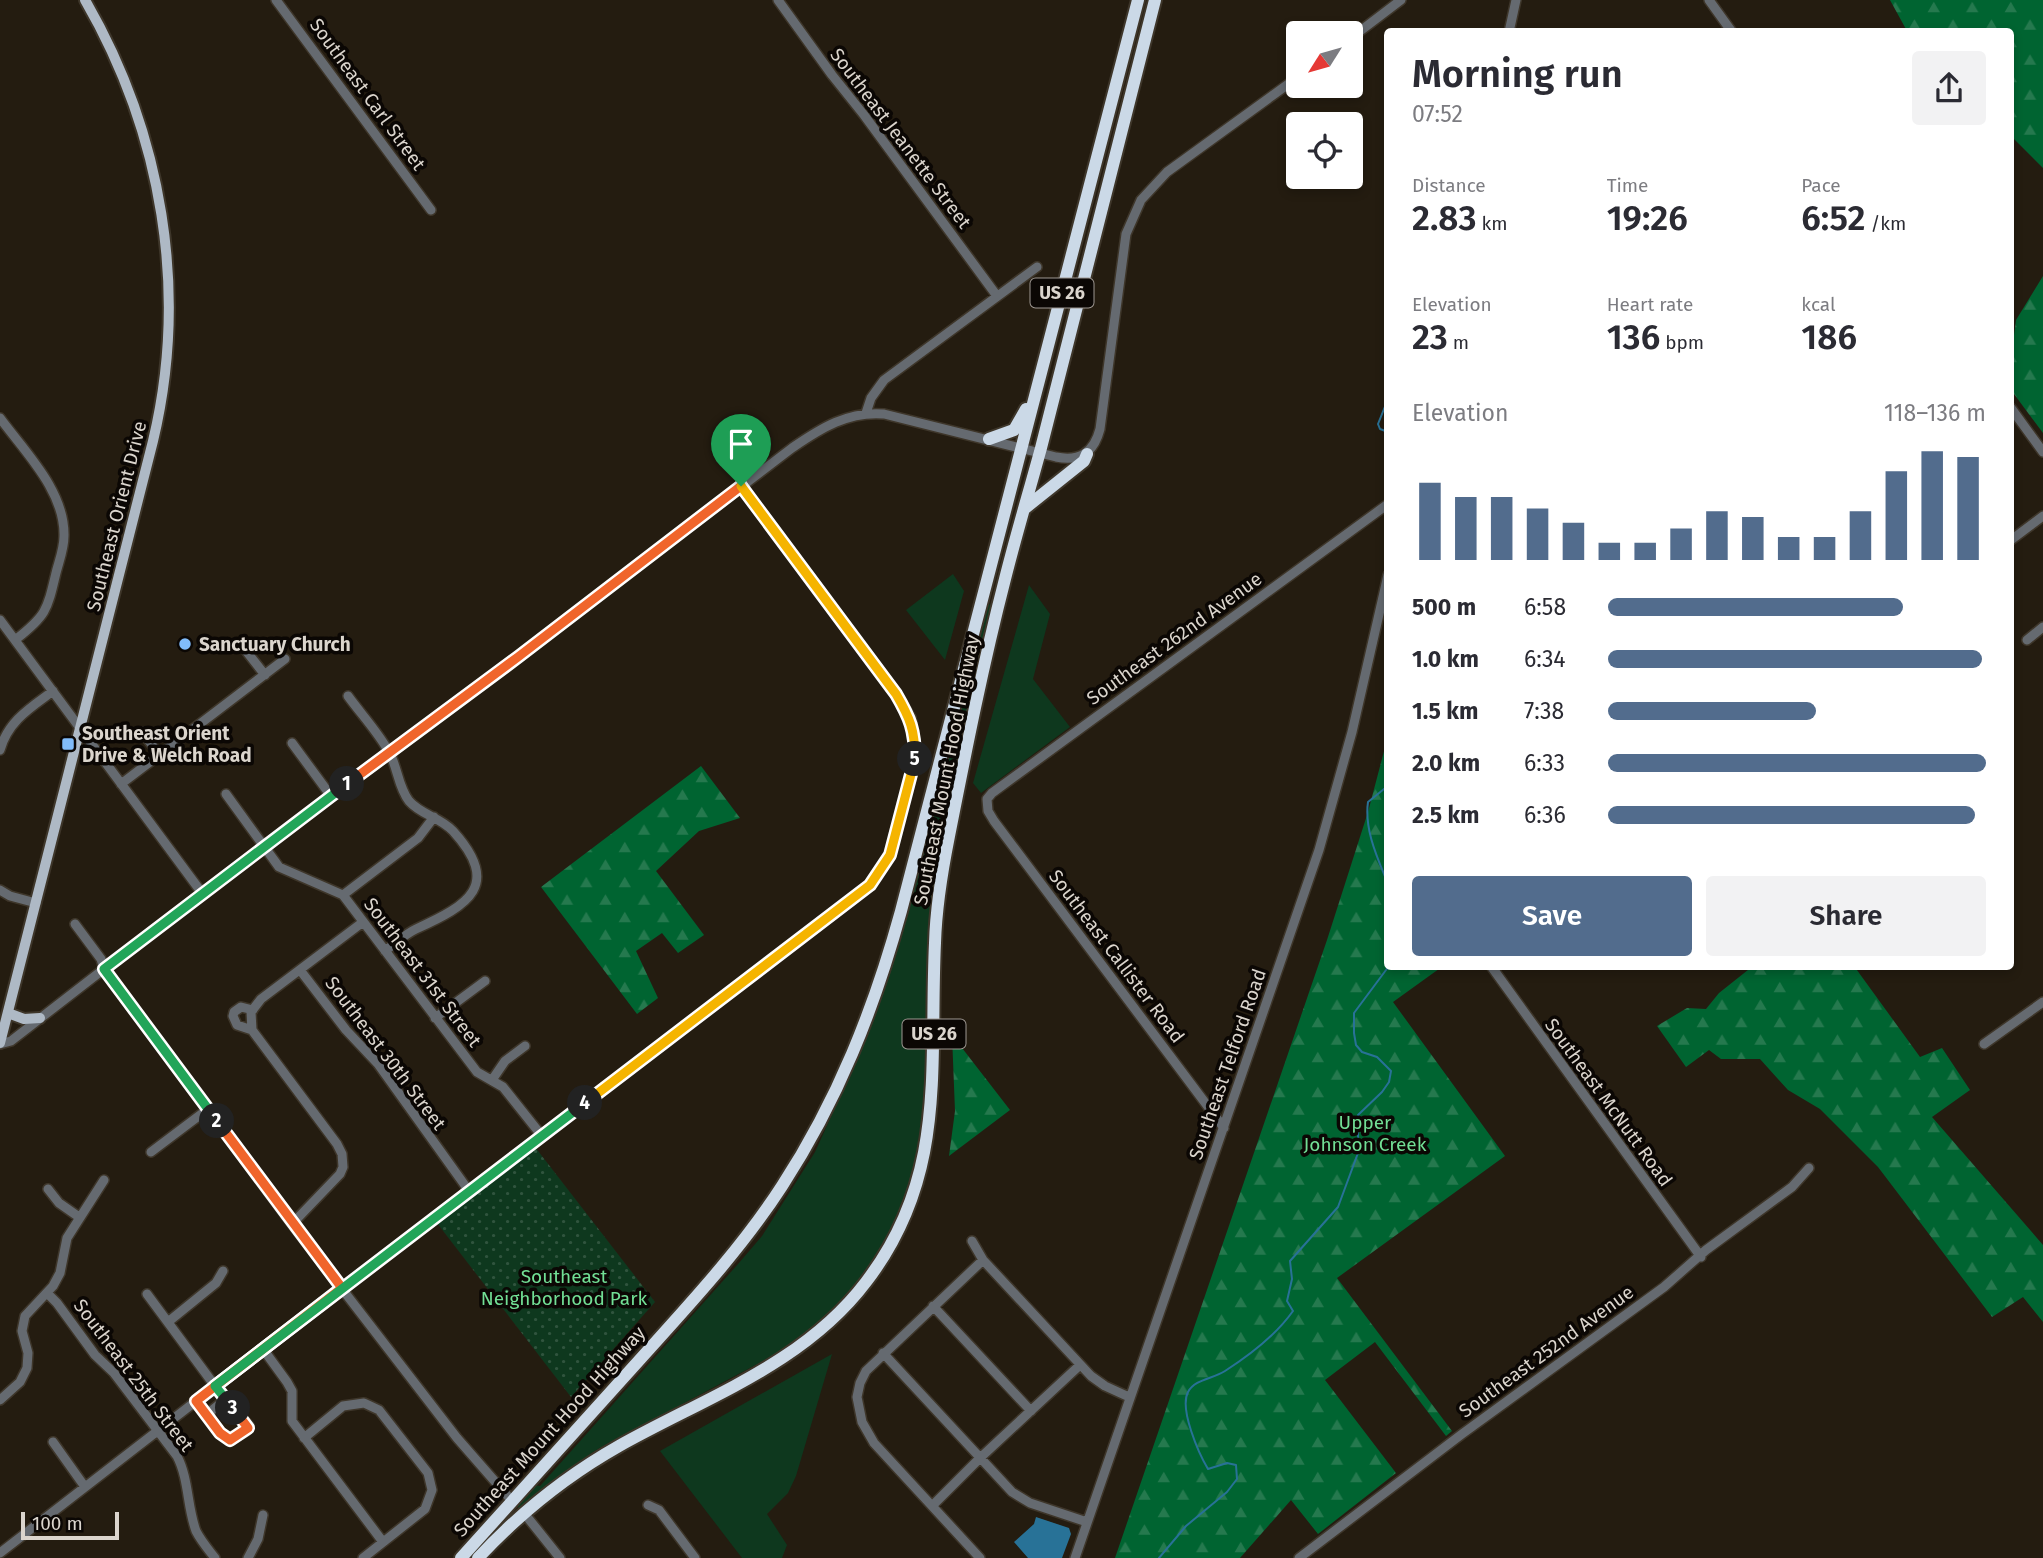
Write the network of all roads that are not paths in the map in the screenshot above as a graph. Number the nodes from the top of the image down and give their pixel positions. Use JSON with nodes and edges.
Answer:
{"nodes":[{"id":1,"x":85,"y":0,"type":"edge"},
{"id":2,"x":276,"y":0,"type":"edge"},
{"id":3,"x":778,"y":0,"type":"edge"},
{"id":4,"x":1139,"y":0,"type":"edge"},
{"id":5,"x":1155,"y":0,"type":"edge"},
{"id":6,"x":1401,"y":0,"type":"edge"},
{"id":7,"x":1516,"y":0,"type":"edge"},
{"id":8,"x":1709,"y":0,"type":"edge"},
{"id":9,"x":1363,"y":28,"type":"edge"},
{"id":10,"x":1510,"y":28,"type":"edge"},
{"id":11,"x":1729,"y":28,"type":"edge"},
{"id":12,"x":1286,"y":85,"type":"edge"},
{"id":13,"x":431,"y":209,"type":"dead end"},
{"id":14,"x":1037,"y":267,"type":"dead end"},
{"id":15,"x":998,"y":296,"type":"junction"},
{"id":16,"x":1056,"y":316,"type":"junction"},
{"id":17,"x":1039,"y":380,"type":"junction"},
{"id":18,"x":2014,"y":412,"type":"edge"},
{"id":19,"x":866,"y":413,"type":"junction"},
{"id":20,"x":0,"y":418,"type":"edge"},
{"id":21,"x":989,"y":439,"type":"junction"},
{"id":22,"x":1023,"y":448,"type":"junction"},
{"id":23,"x":2043,"y":452,"type":"edge"},
{"id":24,"x":1039,"y":453,"type":"junction"},
{"id":25,"x":1087,"y":454,"type":"junction"},
{"id":26,"x":741,"y":486,"type":"junction"},
{"id":27,"x":1384,"y":507,"type":"edge"},
{"id":28,"x":1023,"y":510,"type":"junction"},
{"id":29,"x":2043,"y":516,"type":"edge"},
{"id":30,"x":2014,"y":538,"type":"edge"},
{"id":31,"x":1004,"y":581,"type":"junction"},
{"id":32,"x":1384,"y":593,"type":"edge"},
{"id":33,"x":0,"y":620,"type":"edge"},
{"id":34,"x":2043,"y":628,"type":"edge"},
{"id":35,"x":13,"y":637,"type":"junction"},
{"id":36,"x":2,"y":640,"type":"edge"},
{"id":37,"x":2027,"y":640,"type":"dead end"},
{"id":38,"x":247,"y":652,"type":"dead end"},
{"id":39,"x":285,"y":659,"type":"dead end"},
{"id":40,"x":265,"y":675,"type":"junction"},
{"id":41,"x":53,"y":691,"type":"junction"},
{"id":42,"x":348,"y":696,"type":"dead end"},
{"id":43,"x":80,"y":728,"type":"junction"},
{"id":44,"x":142,"y":733,"type":"dead end"},
{"id":45,"x":292,"y":743,"type":"dead end"},
{"id":46,"x":0,"y":750,"type":"edge"},
{"id":47,"x":389,"y":753,"type":"junction"},
{"id":48,"x":160,"y":755,"type":"junction"},
{"id":49,"x":121,"y":784,"type":"junction"},
{"id":50,"x":226,"y":794,"type":"dead end"},
{"id":51,"x":331,"y":796,"type":"junction"},
{"id":52,"x":986,"y":804,"type":"joint"},
{"id":53,"x":434,"y":817,"type":"junction"},
{"id":54,"x":264,"y":847,"type":"junction"},
{"id":55,"x":0,"y":890,"type":"edge"},
{"id":56,"x":202,"y":893,"type":"junction"},
{"id":57,"x":342,"y":895,"type":"junction"},
{"id":58,"x":36,"y":903,"type":"junction"},
{"id":59,"x":363,"y":922,"type":"junction"},
{"id":60,"x":75,"y":924,"type":"dead end"},
{"id":61,"x":385,"y":951,"type":"junction"},
{"id":62,"x":104,"y":969,"type":"junction"},
{"id":63,"x":300,"y":970,"type":"junction"},
{"id":64,"x":1494,"y":970,"type":"edge"},
{"id":65,"x":485,"y":981,"type":"dead end"},
{"id":66,"x":2043,"y":1002,"type":"edge"},
{"id":67,"x":8,"y":1013,"type":"junction"},
{"id":68,"x":251,"y":1014,"type":"junction"},
{"id":69,"x":40,"y":1018,"type":"junction"},
{"id":70,"x":435,"y":1018,"type":"junction"},
{"id":71,"x":252,"y":1030,"type":"junction"},
{"id":72,"x":0,"y":1044,"type":"edge"},
{"id":73,"x":1984,"y":1044,"type":"dead end"},
{"id":74,"x":525,"y":1046,"type":"dead end"},
{"id":75,"x":492,"y":1080,"type":"junction"},
{"id":76,"x":208,"y":1109,"type":"junction"},
{"id":77,"x":1224,"y":1128,"type":"junction"},
{"id":78,"x":542,"y":1136,"type":"junction"},
{"id":79,"x":151,"y":1152,"type":"dead end"},
{"id":80,"x":1809,"y":1168,"type":"dead end"},
{"id":81,"x":104,"y":1180,"type":"dead end"},
{"id":82,"x":48,"y":1189,"type":"dead end"},
{"id":83,"x":469,"y":1191,"type":"junction"},
{"id":84,"x":79,"y":1217,"type":"junction"},
{"id":85,"x":292,"y":1224,"type":"junction"},
{"id":86,"x":972,"y":1241,"type":"dead end"},
{"id":87,"x":1701,"y":1257,"type":"junction"},
{"id":88,"x":983,"y":1260,"type":"junction"},
{"id":89,"x":223,"y":1271,"type":"dead end"},
{"id":90,"x":342,"y":1288,"type":"junction"},
{"id":91,"x":48,"y":1294,"type":"junction"},
{"id":92,"x":147,"y":1294,"type":"dead end"},
{"id":93,"x":933,"y":1306,"type":"junction"},
{"id":94,"x":168,"y":1322,"type":"junction"},
{"id":95,"x":262,"y":1349,"type":"junction"},
{"id":96,"x":883,"y":1353,"type":"junction"},
{"id":97,"x":1080,"y":1365,"type":"junction"},
{"id":98,"x":215,"y":1386,"type":"junction"},
{"id":99,"x":1129,"y":1396,"type":"junction"},
{"id":100,"x":0,"y":1399,"type":"edge"},
{"id":101,"x":226,"y":1399,"type":"junction"},
{"id":102,"x":196,"y":1401,"type":"junction"},
{"id":103,"x":1031,"y":1411,"type":"junction"},
{"id":104,"x":206,"y":1415,"type":"junction"},
{"id":105,"x":158,"y":1431,"type":"junction"},
{"id":106,"x":304,"y":1438,"type":"junction"},
{"id":107,"x":53,"y":1442,"type":"dead end"},
{"id":108,"x":980,"y":1458,"type":"junction"},
{"id":109,"x":85,"y":1487,"type":"junction"},
{"id":110,"x":512,"y":1501,"type":"junction"},
{"id":111,"x":648,"y":1505,"type":"dead end"},
{"id":112,"x":932,"y":1506,"type":"junction"},
{"id":113,"x":524,"y":1513,"type":"junction"},
{"id":114,"x":263,"y":1515,"type":"dead end"},
{"id":115,"x":1087,"y":1522,"type":"junction"},
{"id":116,"x":383,"y":1542,"type":"junction"},
{"id":117,"x":0,"y":1552,"type":"edge"},
{"id":118,"x":215,"y":1558,"type":"edge"},
{"id":119,"x":248,"y":1558,"type":"edge"},
{"id":120,"x":363,"y":1558,"type":"edge"},
{"id":121,"x":461,"y":1558,"type":"edge"},
{"id":122,"x":470,"y":1558,"type":"edge"},
{"id":123,"x":478,"y":1558,"type":"edge"},
{"id":124,"x":560,"y":1558,"type":"edge"},
{"id":125,"x":695,"y":1558,"type":"edge"},
{"id":126,"x":980,"y":1558,"type":"edge"},
{"id":127,"x":1075,"y":1558,"type":"edge"},
{"id":128,"x":1299,"y":1558,"type":"edge"}],
"edges":[{"from":1,"to":43,"type":"main road","name":"Southeast Orient Drive"},
{"from":2,"to":13,"type":"street","name":"Southeast Carl Street"},
{"from":3,"to":15,"type":"street","name":"Southeast Jeanette Street"},
{"from":4,"to":16,"type":"highway","name":"Southeast Mount Hood Highway","number":"US 26"},
{"from":5,"to":24,"type":"highway","name":"Southeast Mount Hood Highway","number":"US 26"},
{"from":6,"to":9,"type":"street"},
{"from":7,"to":10,"type":"street"},
{"from":8,"to":11,"type":"street"},
{"from":12,"to":25,"type":"street"},
{"from":14,"to":15,"type":"street"},
{"from":15,"to":19,"type":"street"},
{"from":16,"to":17,"type":"highway","name":"Southeast Mount Hood Highway","number":"US 26"},
{"from":16,"to":24,"type":"highway"},
{"from":17,"to":21,"type":"highway"},
{"from":17,"to":22,"type":"highway","name":"Southeast Mount Hood Highway","number":"US 26"},
{"from":18,"to":23,"type":"street"},
{"from":19,"to":21,"type":"street"},
{"from":19,"to":26,"type":"street"},
{"from":20,"to":35,"type":"street"},
{"from":21,"to":22,"type":"street"},
{"from":22,"to":24,"type":"street"},
{"from":22,"to":31,"type":"highway"},
{"from":22,"to":110,"type":"highway","name":"Southeast Mount Hood Highway","number":"US 26"},
{"from":24,"to":25,"type":"street"},
{"from":24,"to":28,"type":"highway","name":"Southeast Mount Hood Highway","number":"US 26"},
{"from":25,"to":28,"type":"highway"},
{"from":26,"to":47,"type":"street"},
{"from":26,"to":78,"type":"street"},
{"from":27,"to":52,"type":"street","name":"Southeast 262nd Avenue"},
{"from":28,"to":31,"type":"highway","name":"Southeast Mount Hood Highway","number":"US 26"},
{"from":29,"to":30,"type":"street"},
{"from":31,"to":113,"type":"highway","name":"Southeast Mount Hood Highway","number":"US 26"},
{"from":32,"to":77,"type":"street","name":"Southeast Telford Road"},
{"from":33,"to":35,"type":"street"},
{"from":34,"to":37,"type":"street"},
{"from":35,"to":36,"type":"street"},
{"from":35,"to":41,"type":"street"},
{"from":38,"to":40,"type":"street"},
{"from":39,"to":40,"type":"street"},
{"from":40,"to":48,"type":"street"},
{"from":41,"to":43,"type":"street"},
{"from":41,"to":46,"type":"street"},
{"from":42,"to":47,"type":"street"},
{"from":43,"to":49,"type":"street"},
{"from":43,"to":58,"type":"main road","name":"Southeast Orient Drive"},
{"from":44,"to":48,"type":"street"},
{"from":45,"to":51,"type":"street"},
{"from":47,"to":51,"type":"street"},
{"from":47,"to":53,"type":"street"},
{"from":48,"to":49,"type":"street"},
{"from":49,"to":56,"type":"street"},
{"from":50,"to":54,"type":"street","name":"Southeast 31st Street"},
{"from":51,"to":54,"type":"street"},
{"from":52,"to":77,"type":"street","name":"Southeast Callister Road"},
{"from":53,"to":57,"type":"street"},
{"from":53,"to":61,"type":"street"},
{"from":54,"to":56,"type":"street"},
{"from":54,"to":57,"type":"street","name":"Southeast 31st Street"},
{"from":55,"to":58,"type":"street"},
{"from":56,"to":62,"type":"street"},
{"from":57,"to":59,"type":"street","name":"Southeast 31st Street"},
{"from":58,"to":67,"type":"main road","name":"Southeast Orient Drive"},
{"from":59,"to":61,"type":"street","name":"Southeast 31st Street"},
{"from":59,"to":63,"type":"street"},
{"from":60,"to":62,"type":"street"},
{"from":61,"to":70,"type":"street","name":"Southeast 31st Street"},
{"from":62,"to":69,"type":"street"},
{"from":62,"to":76,"type":"street"},
{"from":63,"to":68,"type":"street"},
{"from":63,"to":83,"type":"street","name":"Southeast 30th Street"},
{"from":64,"to":87,"type":"street","name":"Southeast McNutt Road"},
{"from":65,"to":70,"type":"street"},
{"from":66,"to":73,"type":"street"},
{"from":67,"to":69,"type":"main road"},
{"from":67,"to":72,"type":"main road","name":"Southeast Orient Drive"},
{"from":68,"to":71,"type":"street"},
{"from":68,"to":71,"type":"street"},
{"from":69,"to":72,"type":"street"},
{"from":70,"to":75,"type":"street","name":"Southeast 31st Street"},
{"from":71,"to":85,"type":"street"},
{"from":74,"to":75,"type":"street"},
{"from":75,"to":78,"type":"street","name":"Southeast 31st Street"},
{"from":76,"to":79,"type":"street"},
{"from":76,"to":85,"type":"street"},
{"from":77,"to":99,"type":"street","name":"Southeast Telford Road"},
{"from":78,"to":83,"type":"street"},
{"from":80,"to":87,"type":"street","name":"Southeast 252nd Avenue"},
{"from":81,"to":84,"type":"street"},
{"from":82,"to":84,"type":"street"},
{"from":83,"to":90,"type":"street"},
{"from":84,"to":91,"type":"street"},
{"from":85,"to":90,"type":"street"},
{"from":86,"to":88,"type":"street"},
{"from":87,"to":128,"type":"street","name":"Southeast 252nd Avenue"},
{"from":88,"to":93,"type":"street"},
{"from":88,"to":97,"type":"street"},
{"from":89,"to":94,"type":"street"},
{"from":90,"to":95,"type":"street"},
{"from":90,"to":110,"type":"street"},
{"from":91,"to":100,"type":"street"},
{"from":91,"to":105,"type":"street","name":"Southeast 25th Street"},
{"from":92,"to":94,"type":"street"},
{"from":93,"to":96,"type":"street"},
{"from":93,"to":103,"type":"street"},
{"from":94,"to":98,"type":"street"},
{"from":95,"to":98,"type":"street"},
{"from":95,"to":106,"type":"street"},
{"from":96,"to":108,"type":"street"},
{"from":96,"to":112,"type":"street"},
{"from":97,"to":99,"type":"street"},
{"from":97,"to":103,"type":"street"},
{"from":98,"to":101,"type":"street"},
{"from":98,"to":102,"type":"street"},
{"from":99,"to":115,"type":"street","name":"Southeast Telford Road"},
{"from":101,"to":104,"type":"street"},
{"from":101,"to":104,"type":"street"},
{"from":102,"to":104,"type":"street"},
{"from":102,"to":105,"type":"street"},
{"from":103,"to":108,"type":"street"},
{"from":105,"to":109,"type":"street"},
{"from":105,"to":118,"type":"street","name":"Southeast 25th Street"},
{"from":106,"to":116,"type":"street"},
{"from":106,"to":116,"type":"street"},
{"from":107,"to":109,"type":"street"},
{"from":108,"to":112,"type":"street"},
{"from":108,"to":115,"type":"street"},
{"from":109,"to":117,"type":"street"},
{"from":110,"to":121,"type":"highway","name":"Southeast Mount Hood Highway","number":"US 26"},
{"from":110,"to":122,"type":"highway"},
{"from":111,"to":125,"type":"street"},
{"from":112,"to":126,"type":"street"},
{"from":113,"to":123,"type":"highway","name":"Southeast Mount Hood Highway","number":"US 26"},
{"from":113,"to":124,"type":"street"},
{"from":114,"to":119,"type":"street"},
{"from":115,"to":127,"type":"street","name":"Southeast Telford Road"},
{"from":116,"to":120,"type":"street"}]}
